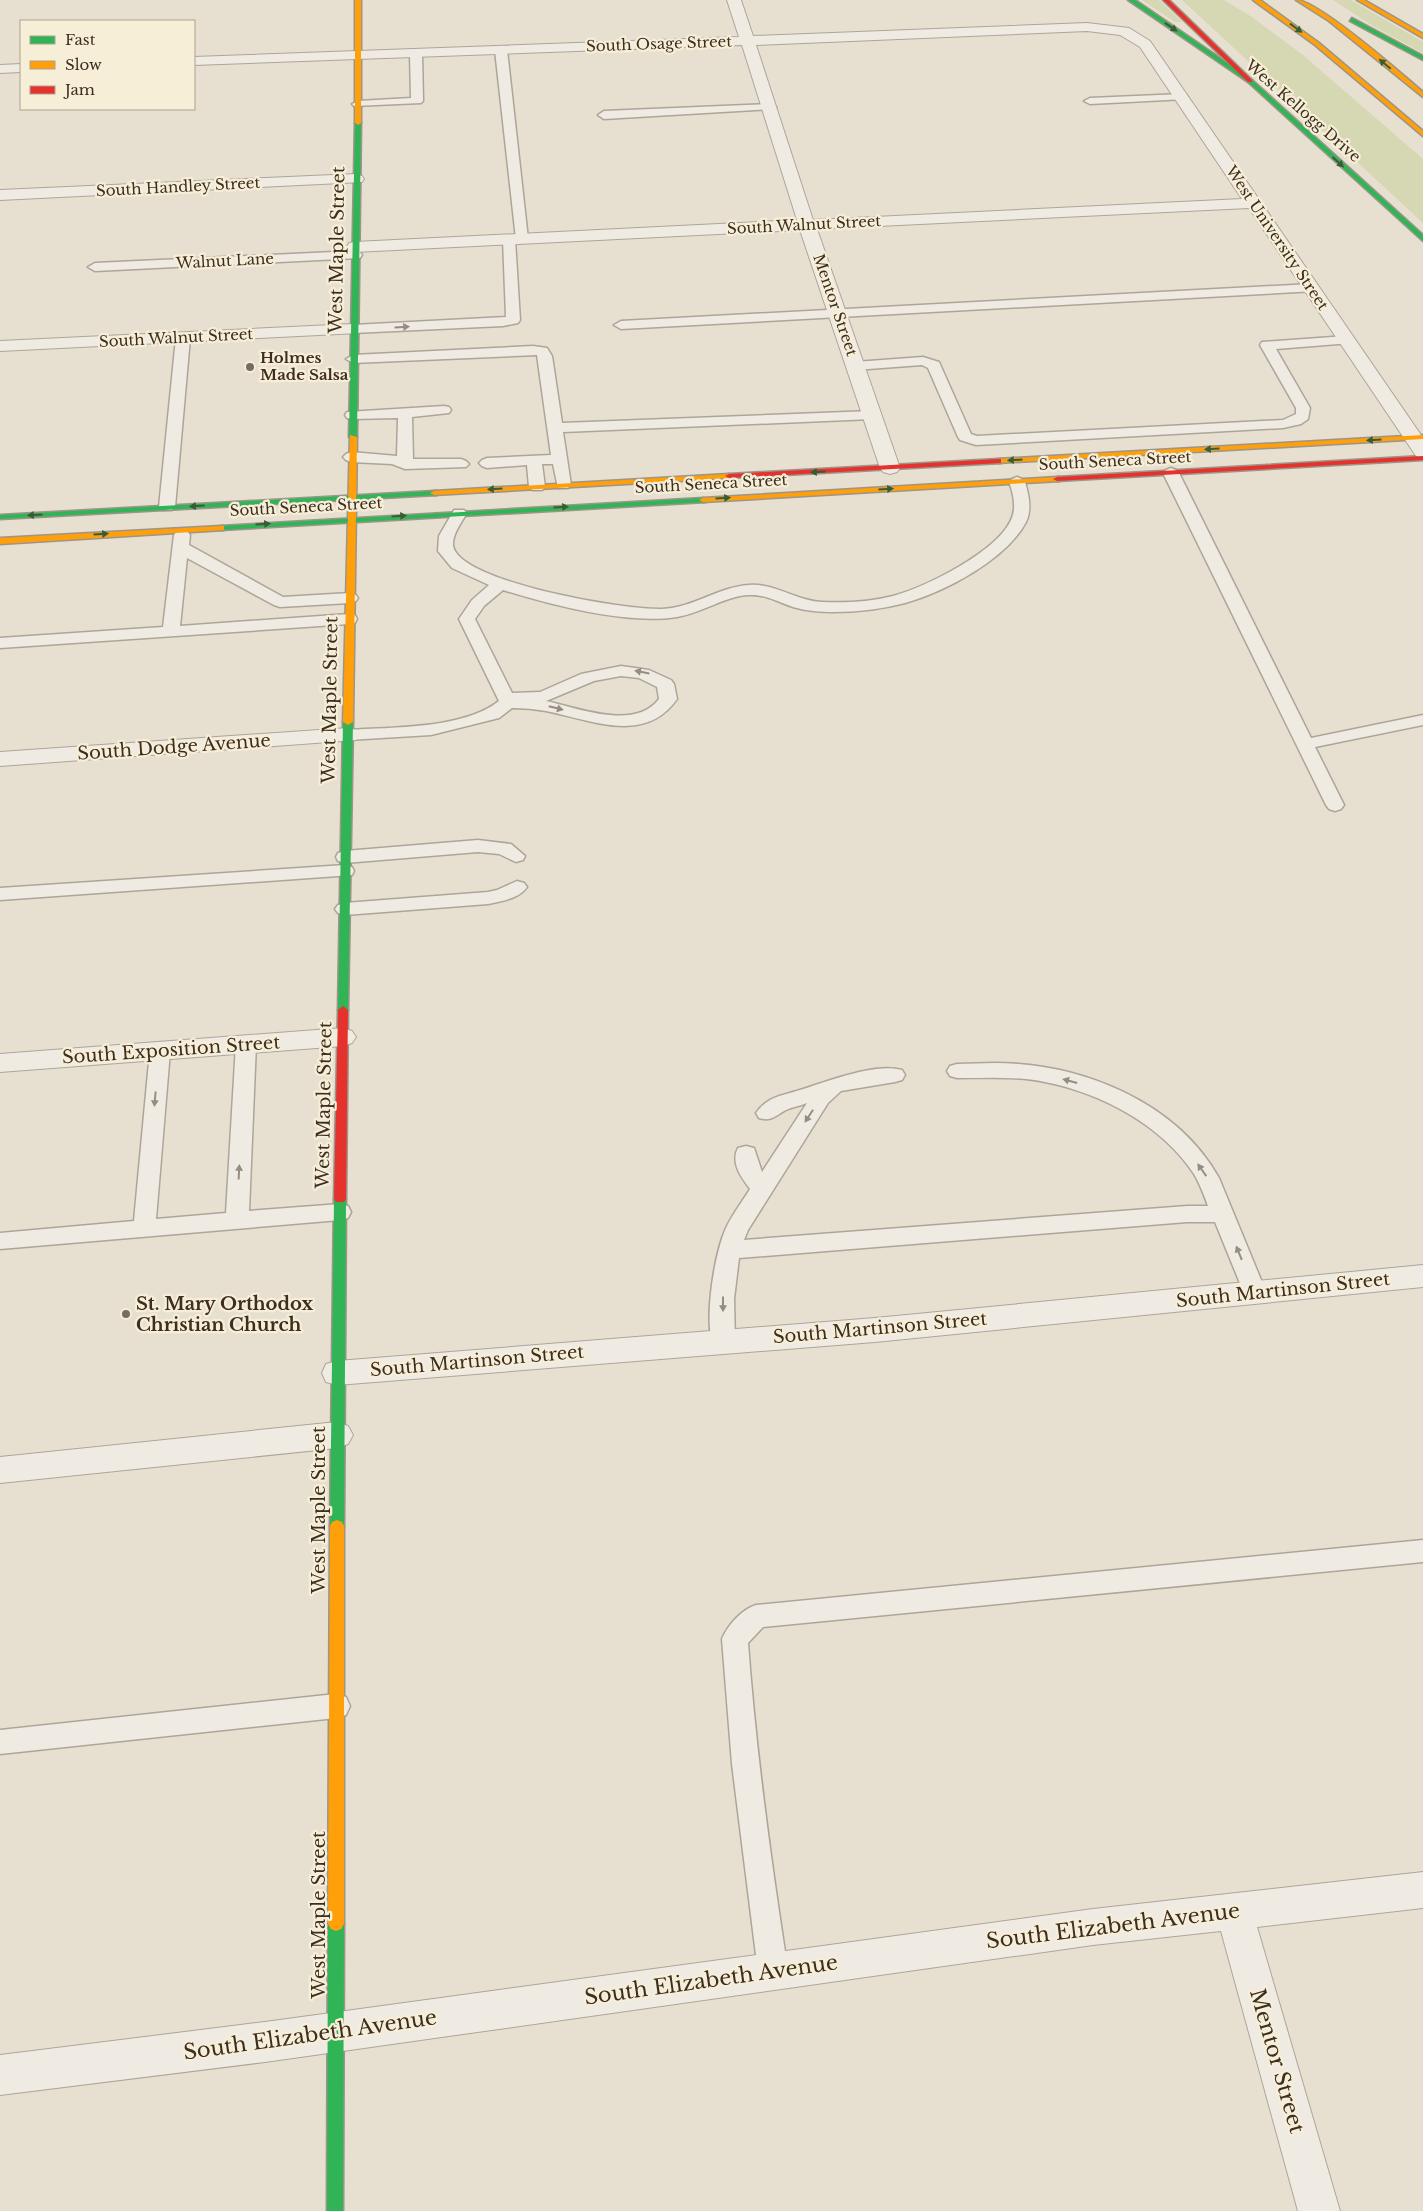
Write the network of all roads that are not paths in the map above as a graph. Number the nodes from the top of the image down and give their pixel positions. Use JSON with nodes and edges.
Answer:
{"nodes":[{"id":1,"x":358,"y":0,"type":"edge"},
{"id":2,"x":734,"y":0,"type":"edge"},
{"id":3,"x":1130,"y":0,"type":"edge"},
{"id":4,"x":1166,"y":0,"type":"edge"},
{"id":5,"x":1256,"y":0,"type":"edge"},
{"id":6,"x":1299,"y":0,"type":"edge"},
{"id":7,"x":1315,"y":0,"type":"edge"},
{"id":8,"x":1360,"y":0,"type":"edge"},
{"id":9,"x":1124,"y":31,"type":"joint"},
{"id":10,"x":1423,"y":36,"type":"edge"},
{"id":11,"x":749,"y":40,"type":"junction"},
{"id":12,"x":501,"y":50,"type":"junction"},
{"id":13,"x":416,"y":54,"type":"junction"},
{"id":14,"x":359,"y":55,"type":"junction"},
{"id":15,"x":1423,"y":58,"type":"edge"},
{"id":16,"x":195,"y":61,"type":"edge"},
{"id":17,"x":20,"y":68,"type":"edge"},
{"id":18,"x":0,"y":69,"type":"edge"},
{"id":19,"x":1250,"y":81,"type":"junction"},
{"id":20,"x":1423,"y":95,"type":"edge"},
{"id":21,"x":1182,"y":97,"type":"junction"},
{"id":22,"x":1090,"y":102,"type":"dead end"},
{"id":23,"x":358,"y":104,"type":"junction"},
{"id":24,"x":770,"y":107,"type":"junction"},
{"id":25,"x":604,"y":115,"type":"dead end"},
{"id":26,"x":1423,"y":134,"type":"edge"},
{"id":27,"x":356,"y":179,"type":"junction"},
{"id":28,"x":0,"y":195,"type":"edge"},
{"id":29,"x":1254,"y":202,"type":"junction"},
{"id":30,"x":807,"y":224,"type":"junction"},
{"id":31,"x":515,"y":239,"type":"junction"},
{"id":32,"x":1423,"y":239,"type":"edge"},
{"id":33,"x":355,"y":251,"type":"junction"},
{"id":34,"x":95,"y":267,"type":"dead end"},
{"id":35,"x":1311,"y":288,"type":"junction"},
{"id":36,"x":837,"y":313,"type":"junction"},
{"id":37,"x":621,"y":325,"type":"dead end"},
{"id":38,"x":353,"y":329,"type":"junction"},
{"id":39,"x":183,"y":338,"type":"junction"},
{"id":40,"x":1346,"y":340,"type":"junction"},
{"id":41,"x":0,"y":346,"type":"edge"},
{"id":42,"x":353,"y":359,"type":"junction"},
{"id":43,"x":855,"y":366,"type":"junction"},
{"id":44,"x":444,"y":410,"type":"dead end"},
{"id":45,"x":405,"y":412,"type":"junction"},
{"id":46,"x":352,"y":415,"type":"junction"},
{"id":47,"x":872,"y":415,"type":"junction"},
{"id":48,"x":555,"y":428,"type":"junction"},
{"id":49,"x":1179,"y":430,"type":"junction"},
{"id":50,"x":1420,"y":437,"type":"edge"},
{"id":51,"x":1029,"y":438,"type":"junction"},
{"id":52,"x":1191,"y":450,"type":"junction"},
{"id":53,"x":1423,"y":452,"type":"edge"},
{"id":54,"x":351,"y":457,"type":"junction"},
{"id":55,"x":1423,"y":458,"type":"edge"},
{"id":56,"x":559,"y":459,"type":"junction"},
{"id":57,"x":1039,"y":459,"type":"junction"},
{"id":58,"x":527,"y":461,"type":"junction"},
{"id":59,"x":487,"y":463,"type":"dead end"},
{"id":60,"x":405,"y":464,"type":"junction"},
{"id":61,"x":461,"y":465,"type":"dead end"},
{"id":62,"x":890,"y":468,"type":"junction"},
{"id":63,"x":1170,"y":473,"type":"junction"},
{"id":64,"x":1017,"y":482,"type":"junction"},
{"id":65,"x":563,"y":485,"type":"junction"},
{"id":66,"x":536,"y":487,"type":"junction"},
{"id":67,"x":351,"y":497,"type":"junction"},
{"id":68,"x":168,"y":507,"type":"junction"},
{"id":69,"x":459,"y":513,"type":"junction"},
{"id":70,"x":0,"y":517,"type":"edge"},
{"id":71,"x":350,"y":519,"type":"junction"},
{"id":72,"x":182,"y":530,"type":"junction"},
{"id":73,"x":0,"y":541,"type":"edge"},
{"id":74,"x":180,"y":548,"type":"junction"},
{"id":75,"x":501,"y":583,"type":"junction"},
{"id":76,"x":350,"y":598,"type":"junction"},
{"id":77,"x":280,"y":602,"type":"junction"},
{"id":78,"x":349,"y":619,"type":"junction"},
{"id":79,"x":244,"y":626,"type":"junction"},
{"id":80,"x":171,"y":631,"type":"junction"},
{"id":81,"x":0,"y":644,"type":"edge"},
{"id":82,"x":507,"y":700,"type":"junction"},
{"id":83,"x":1423,"y":720,"type":"edge"},
{"id":84,"x":348,"y":736,"type":"junction"},
{"id":85,"x":1305,"y":744,"type":"junction"},
{"id":86,"x":0,"y":759,"type":"edge"},
{"id":87,"x":1335,"y":805,"type":"dead end"},
{"id":88,"x":516,"y":856,"type":"dead end"},
{"id":89,"x":345,"y":864,"type":"junction"},
{"id":90,"x":516,"y":887,"type":"dead end"},
{"id":91,"x":0,"y":894,"type":"edge"},
{"id":92,"x":345,"y":909,"type":"junction"},
{"id":93,"x":342,"y":1037,"type":"junction"},
{"id":94,"x":246,"y":1044,"type":"junction"},
{"id":95,"x":160,"y":1051,"type":"junction"},
{"id":96,"x":0,"y":1063,"type":"edge"},
{"id":97,"x":957,"y":1071,"type":"dead end"},
{"id":98,"x":894,"y":1075,"type":"dead end"},
{"id":99,"x":833,"y":1086,"type":"junction"},
{"id":100,"x":767,"y":1114,"type":"dead end"},
{"id":101,"x":746,"y":1154,"type":"dead end"},
{"id":102,"x":762,"y":1189,"type":"junction"},
{"id":103,"x":340,"y":1212,"type":"junction"},
{"id":104,"x":1222,"y":1214,"type":"junction"},
{"id":105,"x":237,"y":1221,"type":"junction"},
{"id":106,"x":144,"y":1229,"type":"junction"},
{"id":107,"x":0,"y":1241,"type":"edge"},
{"id":108,"x":727,"y":1258,"type":"junction"},
{"id":109,"x":1423,"y":1276,"type":"edge"},
{"id":110,"x":1254,"y":1292,"type":"junction"},
{"id":111,"x":723,"y":1342,"type":"junction"},
{"id":112,"x":337,"y":1373,"type":"junction"},
{"id":113,"x":337,"y":1435,"type":"junction"},
{"id":114,"x":0,"y":1470,"type":"edge"},
{"id":115,"x":1423,"y":1551,"type":"edge"},
{"id":116,"x":336,"y":1706,"type":"junction"},
{"id":117,"x":0,"y":1742,"type":"edge"},
{"id":118,"x":1423,"y":1890,"type":"edge"},
{"id":119,"x":1234,"y":1911,"type":"junction"},
{"id":120,"x":774,"y":1971,"type":"junction"},
{"id":121,"x":336,"y":2031,"type":"junction"},
{"id":122,"x":0,"y":2075,"type":"edge"},
{"id":123,"x":335,"y":2211,"type":"edge"},
{"id":124,"x":1319,"y":2211,"type":"edge"}],
"edges":[{"from":1,"to":14,"type":"main road","name":"West Maple Street"},
{"from":2,"to":11,"type":"street","name":"Mentor Street"},
{"from":3,"to":19,"type":"main road","name":"West Kellogg Drive","one_way":true},
{"from":4,"to":19,"type":"main road"},
{"from":5,"to":26,"type":"main road","one_way":true},
{"from":20,"to":6,"type":"main road","one_way":true},
{"from":7,"to":15,"type":"main road"},
{"from":8,"to":10,"type":"main road"},
{"from":9,"to":11,"type":"street","name":"South Osage Street"},
{"from":9,"to":21,"type":"street","name":"West University Street"},
{"from":11,"to":12,"type":"street","name":"South Osage Street"},
{"from":11,"to":24,"type":"street","name":"Mentor Street"},
{"from":12,"to":13,"type":"street","name":"South Osage Street"},
{"from":12,"to":31,"type":"lane"},
{"from":13,"to":14,"type":"street","name":"South Osage Street"},
{"from":13,"to":23,"type":"lane"},
{"from":14,"to":16,"type":"street","name":"South Osage Street"},
{"from":14,"to":23,"type":"main road","name":"West Maple Street"},
{"from":17,"to":18,"type":"street"},
{"from":19,"to":32,"type":"main road","name":"West Kellogg Drive","one_way":true},
{"from":21,"to":22,"type":"lane"},
{"from":21,"to":29,"type":"street","name":"West University Street"},
{"from":23,"to":27,"type":"main road","name":"West Maple Street"},
{"from":24,"to":25,"type":"lane"},
{"from":24,"to":30,"type":"street","name":"Mentor Street"},
{"from":27,"to":28,"type":"street","name":"South Handley Street"},
{"from":27,"to":33,"type":"main road","name":"West Maple Street"},
{"from":29,"to":30,"type":"street","name":"South Walnut Street"},
{"from":29,"to":35,"type":"street","name":"West University Street"},
{"from":30,"to":31,"type":"street","name":"South Walnut Street"},
{"from":30,"to":36,"type":"street","name":"Mentor Street"},
{"from":31,"to":33,"type":"street","name":"South Walnut Street"},
{"from":38,"to":31,"type":"lane","one_way":true},
{"from":33,"to":34,"type":"lane","name":"Walnut Lane"},
{"from":33,"to":38,"type":"main road","name":"West Maple Street"},
{"from":35,"to":36,"type":"lane"},
{"from":35,"to":40,"type":"street","name":"West University Street"},
{"from":36,"to":37,"type":"lane"},
{"from":36,"to":43,"type":"street","name":"Mentor Street"},
{"from":38,"to":39,"type":"street","name":"South Walnut Street"},
{"from":38,"to":42,"type":"main road","name":"West Maple Street"},
{"from":39,"to":41,"type":"street","name":"South Walnut Street"},
{"from":39,"to":68,"type":"lane"},
{"from":40,"to":49,"type":"lane"},
{"from":40,"to":50,"type":"street","name":"West University Street"},
{"from":42,"to":46,"type":"main road","name":"West Maple Street"},
{"from":42,"to":48,"type":"lane"},
{"from":43,"to":47,"type":"street","name":"Mentor Street"},
{"from":43,"to":51,"type":"lane"},
{"from":44,"to":45,"type":"lane"},
{"from":45,"to":46,"type":"lane"},
{"from":45,"to":60,"type":"lane"},
{"from":46,"to":54,"type":"main road","name":"West Maple Street"},
{"from":47,"to":48,"type":"lane"},
{"from":47,"to":62,"type":"street","name":"Mentor Street"},
{"from":48,"to":56,"type":"lane"},
{"from":49,"to":51,"type":"lane"},
{"from":49,"to":52,"type":"lane"},
{"from":50,"to":52,"type":"main road","name":"South Seneca Street","one_way":true},
{"from":50,"to":53,"type":"street","name":"West University Street"},
{"from":51,"to":57,"type":"lane"},
{"from":52,"to":57,"type":"main road","name":"South Seneca Street"},
{"from":54,"to":60,"type":"lane"},
{"from":54,"to":67,"type":"main road","name":"West Maple Street"},
{"from":55,"to":63,"type":"main road","name":"South Seneca Street"},
{"from":56,"to":58,"type":"lane"},
{"from":56,"to":65,"type":"lane"},
{"from":57,"to":62,"type":"main road","name":"South Seneca Street","one_way":true},
{"from":58,"to":59,"type":"lane"},
{"from":58,"to":66,"type":"lane"},
{"from":60,"to":61,"type":"lane"},
{"from":62,"to":65,"type":"main road","name":"South Seneca Street","one_way":true},
{"from":63,"to":64,"type":"main road","name":"South Seneca Street"},
{"from":63,"to":85,"type":"lane"},
{"from":69,"to":64,"type":"main road","name":"South Seneca Street","one_way":true},
{"from":64,"to":75,"type":"lane"},
{"from":65,"to":66,"type":"main road","name":"South Seneca Street"},
{"from":66,"to":67,"type":"main road","name":"South Seneca Street","one_way":true},
{"from":67,"to":68,"type":"main road","name":"South Seneca Street","one_way":true},
{"from":67,"to":71,"type":"main road","name":"West Maple Street"},
{"from":68,"to":70,"type":"main road","name":"South Seneca Street","one_way":true},
{"from":71,"to":69,"type":"main road","name":"South Seneca Street","one_way":true},
{"from":69,"to":75,"type":"lane"},
{"from":72,"to":71,"type":"main road","name":"South Seneca Street","one_way":true},
{"from":71,"to":76,"type":"main road","name":"West Maple Street"},
{"from":73,"to":72,"type":"main road","name":"South Seneca Street","one_way":true},
{"from":72,"to":74,"type":"lane"},
{"from":74,"to":77,"type":"lane"},
{"from":74,"to":80,"type":"lane"},
{"from":75,"to":82,"type":"lane"},
{"from":76,"to":77,"type":"lane"},
{"from":76,"to":78,"type":"main road","name":"West Maple Street"},
{"from":77,"to":79,"type":"lane"},
{"from":78,"to":79,"type":"lane"},
{"from":78,"to":84,"type":"main road","name":"West Maple Street"},
{"from":79,"to":80,"type":"lane"},
{"from":80,"to":81,"type":"lane"},
{"from":82,"to":82,"type":"lane","one_way":true},
{"from":82,"to":84,"type":"lane"},
{"from":83,"to":85,"type":"lane"},
{"from":84,"to":86,"type":"street","name":"South Dodge Avenue"},
{"from":84,"to":89,"type":"main road","name":"West Maple Street"},
{"from":85,"to":87,"type":"lane"},
{"from":88,"to":89,"type":"lane"},
{"from":89,"to":91,"type":"lane"},
{"from":89,"to":92,"type":"main road","name":"West Maple Street"},
{"from":90,"to":92,"type":"lane"},
{"from":92,"to":93,"type":"main road","name":"West Maple Street"},
{"from":93,"to":94,"type":"street","name":"South Exposition Street"},
{"from":93,"to":103,"type":"main road","name":"West Maple Street"},
{"from":94,"to":95,"type":"street","name":"South Exposition Street"},
{"from":105,"to":94,"type":"lane","one_way":true},
{"from":95,"to":96,"type":"street","name":"South Exposition Street"},
{"from":95,"to":106,"type":"lane","one_way":true},
{"from":104,"to":97,"type":"lane","one_way":true},
{"from":98,"to":99,"type":"lane"},
{"from":99,"to":100,"type":"lane"},
{"from":99,"to":102,"type":"lane","one_way":true},
{"from":101,"to":102,"type":"lane"},
{"from":102,"to":108,"type":"lane"},
{"from":103,"to":105,"type":"lane"},
{"from":103,"to":112,"type":"main road","name":"West Maple Street"},
{"from":104,"to":108,"type":"lane"},
{"from":110,"to":104,"type":"lane","one_way":true},
{"from":105,"to":106,"type":"lane"},
{"from":106,"to":107,"type":"lane"},
{"from":108,"to":111,"type":"lane","one_way":true},
{"from":109,"to":110,"type":"street","name":"South Martinson Street"},
{"from":110,"to":111,"type":"street","name":"South Martinson Street"},
{"from":111,"to":112,"type":"street","name":"South Martinson Street"},
{"from":112,"to":113,"type":"main road","name":"West Maple Street"},
{"from":113,"to":114,"type":"street"},
{"from":113,"to":116,"type":"main road","name":"West Maple Street"},
{"from":115,"to":120,"type":"lane"},
{"from":116,"to":117,"type":"lane"},
{"from":116,"to":121,"type":"main road","name":"West Maple Street"},
{"from":118,"to":119,"type":"street","name":"South Elizabeth Avenue"},
{"from":119,"to":120,"type":"street","name":"South Elizabeth Avenue"},
{"from":119,"to":124,"type":"street","name":"Mentor Street"},
{"from":120,"to":121,"type":"street","name":"South Elizabeth Avenue"},
{"from":121,"to":122,"type":"street","name":"South Elizabeth Avenue"},
{"from":121,"to":123,"type":"main road","name":"West Maple Street"}]}
